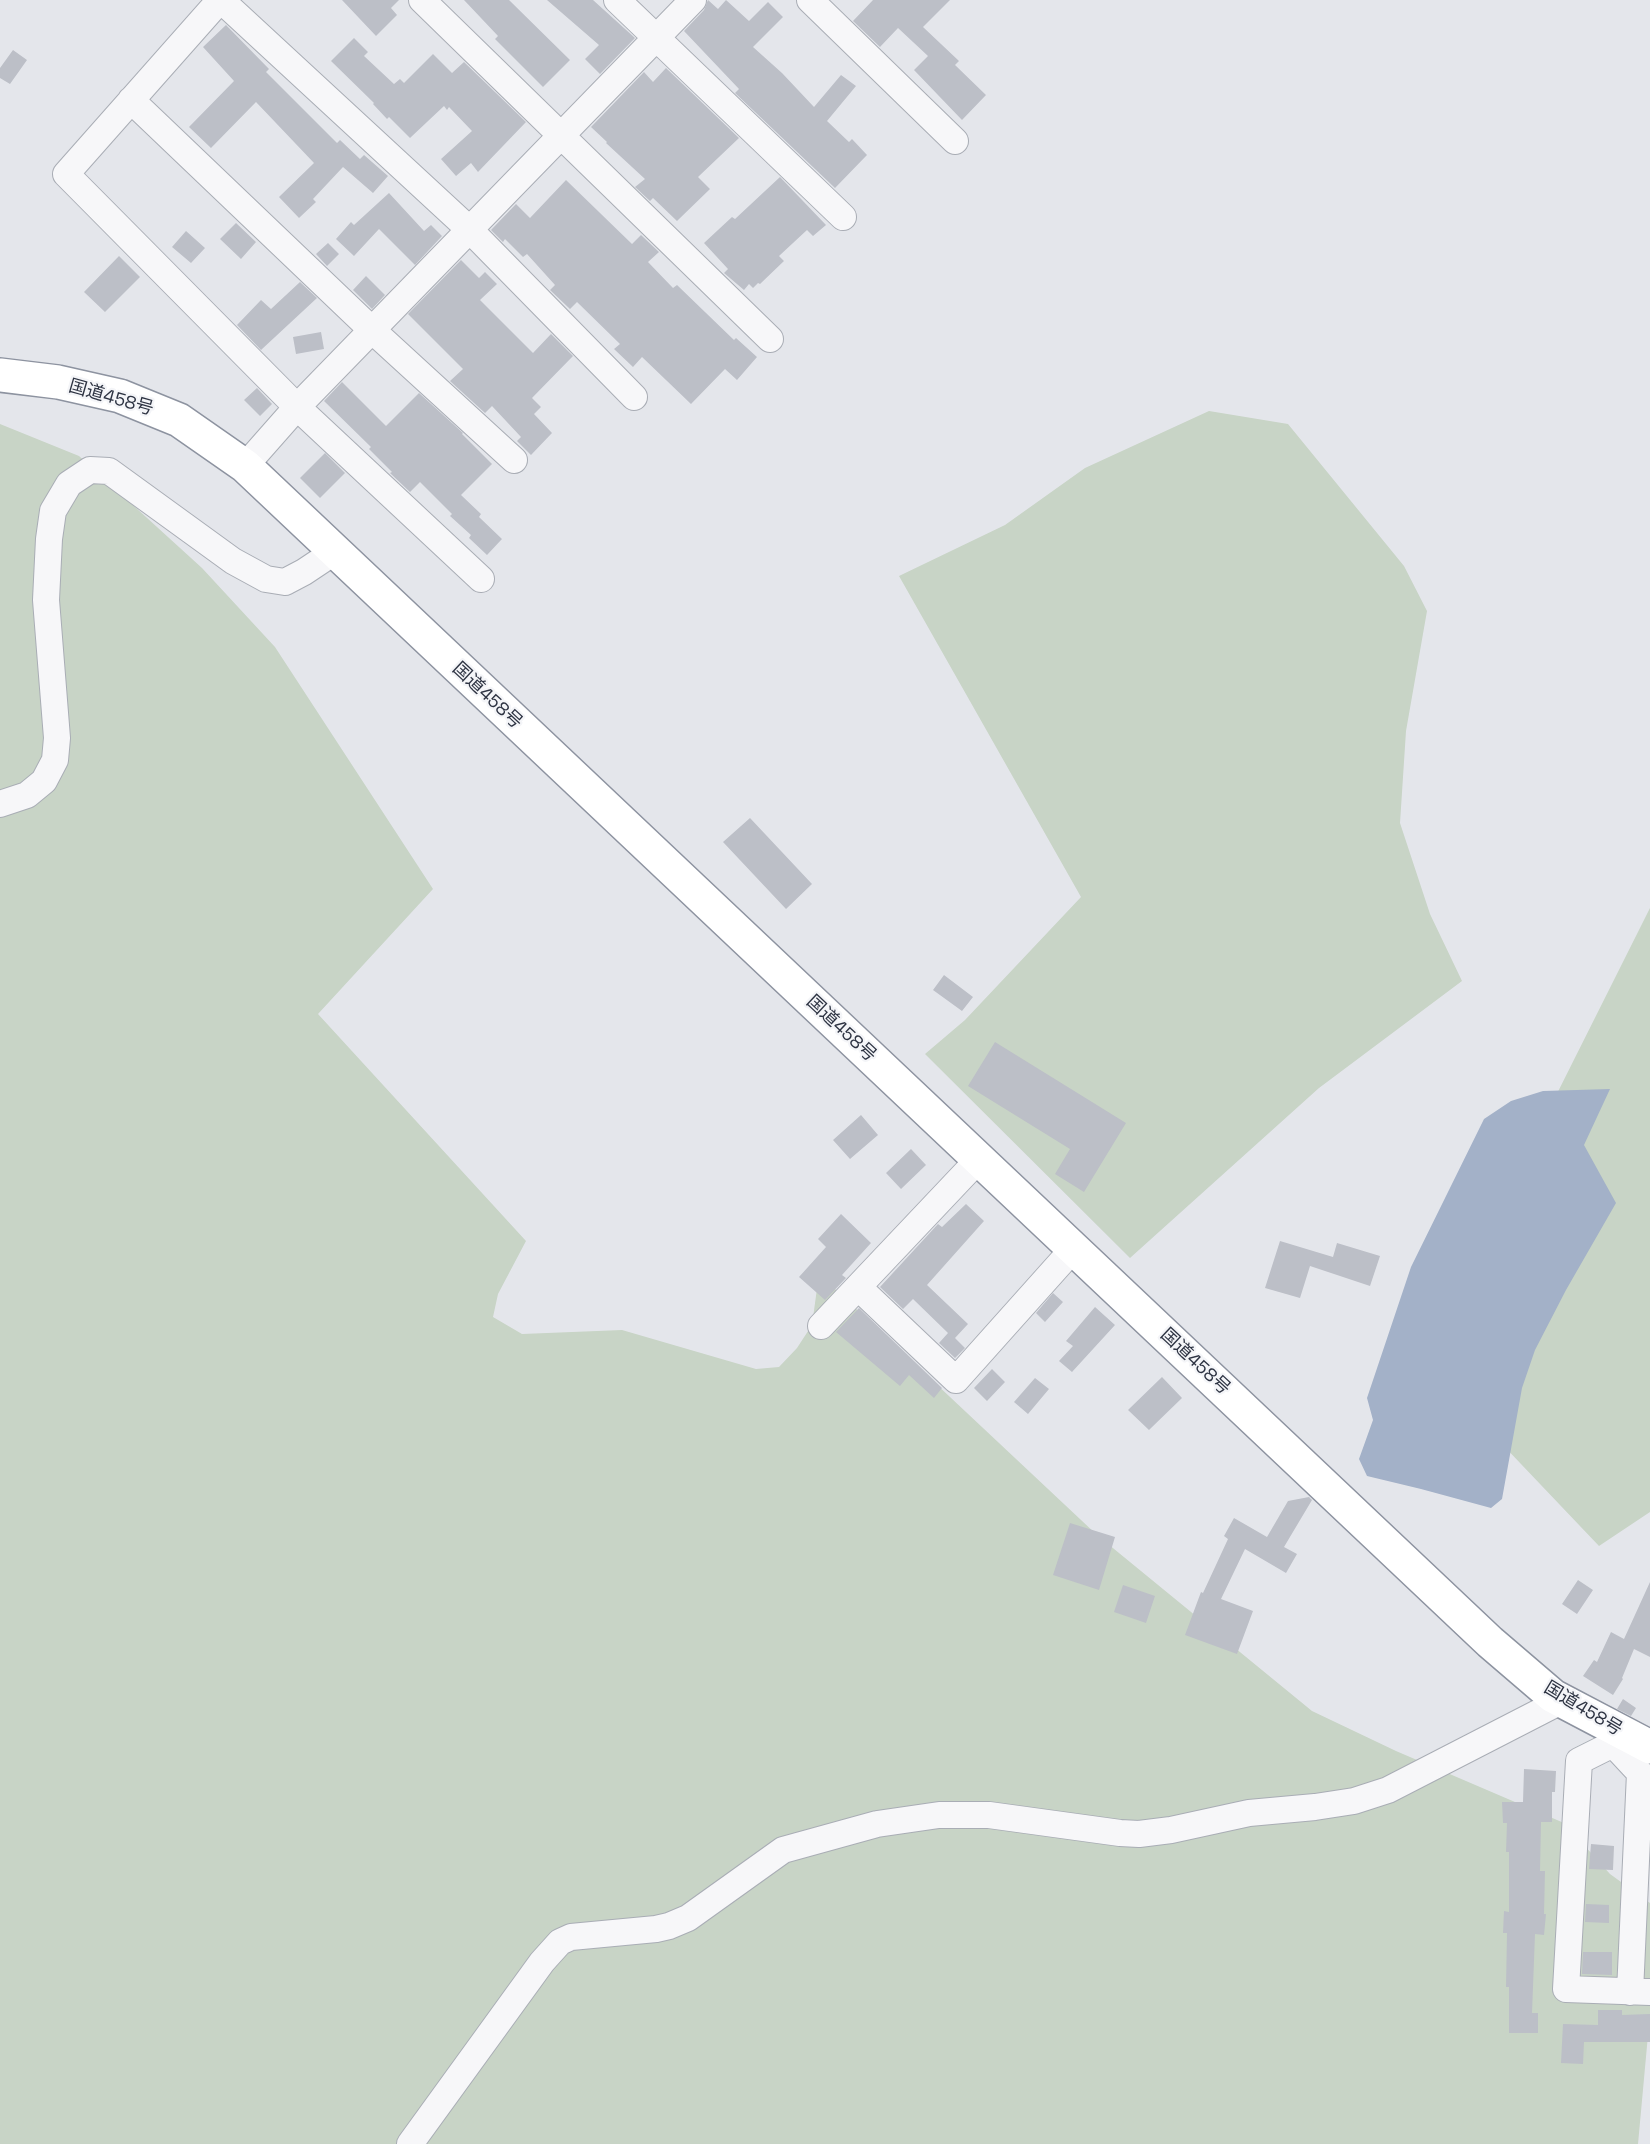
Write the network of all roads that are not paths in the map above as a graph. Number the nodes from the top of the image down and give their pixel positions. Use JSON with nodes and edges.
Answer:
{"nodes":[{"id":1,"x":221,"y":0,"type":"edge"},
{"id":2,"x":422,"y":0,"type":"edge"},
{"id":3,"x":617,"y":0,"type":"edge"},
{"id":4,"x":693,"y":0,"type":"edge"},
{"id":5,"x":810,"y":0,"type":"edge"},
{"id":6,"x":656,"y":38,"type":"junction"},
{"id":7,"x":131,"y":100,"type":"junction"},
{"id":8,"x":563,"y":135,"type":"junction"},
{"id":9,"x":955,"y":141,"type":"dead end"},
{"id":10,"x":843,"y":217,"type":"dead end"},
{"id":11,"x":470,"y":230,"type":"junction"},
{"id":12,"x":372,"y":330,"type":"junction"},
{"id":13,"x":770,"y":339,"type":"dead end"},
{"id":14,"x":0,"y":375,"type":"edge"},
{"id":15,"x":634,"y":397,"type":"dead end"},
{"id":16,"x":297,"y":407,"type":"junction"},
{"id":17,"x":514,"y":460,"type":"dead end"},
{"id":18,"x":245,"y":466,"type":"junction"},
{"id":19,"x":334,"y":552,"type":"junction"},
{"id":20,"x":481,"y":579,"type":"dead end"},
{"id":21,"x":0,"y":804,"type":"edge"},
{"id":22,"x":979,"y":1159,"type":"junction"},
{"id":23,"x":1074,"y":1248,"type":"junction"},
{"id":24,"x":858,"y":1287,"type":"junction"},
{"id":25,"x":821,"y":1326,"type":"dead end"},
{"id":26,"x":1563,"y":1700,"type":"junction"},
{"id":27,"x":1631,"y":1743,"type":"edge"},
{"id":28,"x":1640,"y":1992,"type":"edge"},
{"id":29,"x":410,"y":2144,"type":"edge"}],
"edges":[{"from":1,"to":7,"type":"street"},
{"from":1,"to":11,"type":"street"},
{"from":2,"to":8,"type":"street"},
{"from":3,"to":6,"type":"street"},
{"from":4,"to":6,"type":"street"},
{"from":5,"to":9,"type":"street"},
{"from":6,"to":8,"type":"street"},
{"from":6,"to":10,"type":"street"},
{"from":7,"to":12,"type":"street"},
{"from":7,"to":16,"type":"street"},
{"from":8,"to":11,"type":"street"},
{"from":8,"to":13,"type":"street"},
{"from":11,"to":12,"type":"street"},
{"from":11,"to":15,"type":"street"},
{"from":12,"to":16,"type":"street"},
{"from":12,"to":17,"type":"street"},
{"from":14,"to":18,"type":"highway","name":"国道458号"},
{"from":16,"to":18,"type":"street"},
{"from":16,"to":20,"type":"street"},
{"from":18,"to":19,"type":"highway","name":"国道458号"},
{"from":19,"to":21,"type":"street"},
{"from":19,"to":22,"type":"highway","name":"国道458号"},
{"from":22,"to":23,"type":"highway","name":"国道458号"},
{"from":22,"to":24,"type":"street"},
{"from":23,"to":24,"type":"street"},
{"from":23,"to":26,"type":"highway","name":"国道458号"},
{"from":24,"to":25,"type":"street"},
{"from":26,"to":27,"type":"highway","name":"国道458号"},
{"from":26,"to":29,"type":"street"},
{"from":27,"to":28,"type":"street"},
{"from":27,"to":28,"type":"street"}]}
